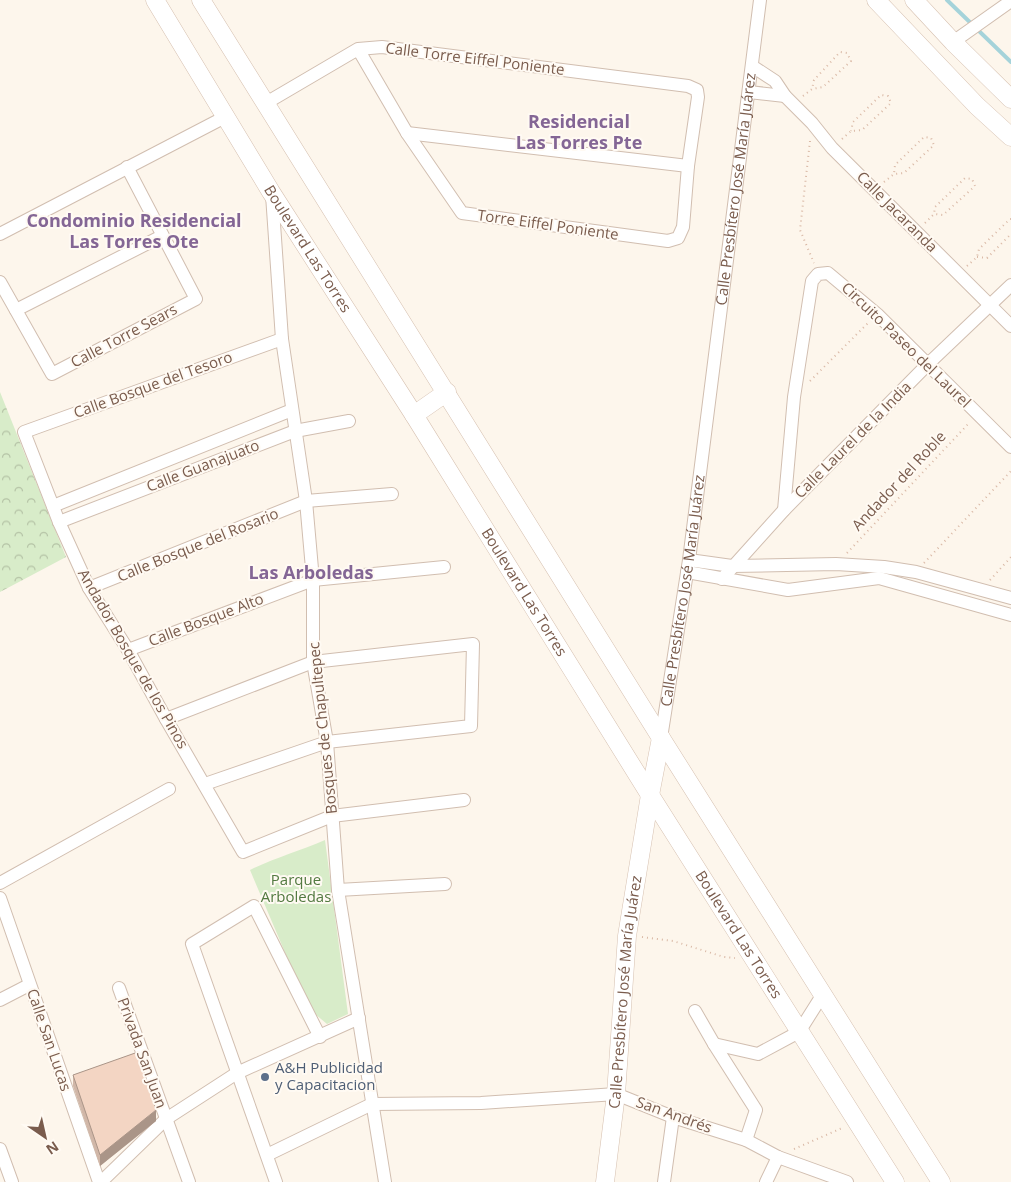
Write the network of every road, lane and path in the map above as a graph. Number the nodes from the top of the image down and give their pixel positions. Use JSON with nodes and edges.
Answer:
{"nodes":[{"id":1,"x":155,"y":0,"type":"edge"},
{"id":2,"x":201,"y":0,"type":"edge"},
{"id":3,"x":760,"y":0,"type":"edge"},
{"id":4,"x":876,"y":0,"type":"edge"},
{"id":5,"x":914,"y":0,"type":"edge"},
{"id":6,"x":1011,"y":1,"type":"edge"},
{"id":7,"x":953,"y":42,"type":"junction"},
{"id":8,"x":358,"y":49,"type":"junction"},
{"id":9,"x":752,"y":66,"type":"junction"},
{"id":10,"x":812,"y":89,"type":"junction"},
{"id":11,"x":697,"y":90,"type":"joint"},
{"id":12,"x":749,"y":92,"type":"junction"},
{"id":13,"x":789,"y":99,"type":"junction"},
{"id":14,"x":1011,"y":99,"type":"edge"},
{"id":15,"x":266,"y":103,"type":"junction"},
{"id":16,"x":227,"y":116,"type":"junction"},
{"id":17,"x":812,"y":123,"type":"junction"},
{"id":18,"x":851,"y":131,"type":"junction"},
{"id":19,"x":406,"y":133,"type":"junction"},
{"id":20,"x":1011,"y":137,"type":"edge"},
{"id":21,"x":832,"y":148,"type":"junction"},
{"id":22,"x":688,"y":166,"type":"junction"},
{"id":23,"x":127,"y":167,"type":"junction"},
{"id":24,"x":894,"y":174,"type":"junction"},
{"id":25,"x":874,"y":190,"type":"junction"},
{"id":26,"x":271,"y":192,"type":"junction"},
{"id":27,"x":934,"y":214,"type":"junction"},
{"id":28,"x":1011,"y":220,"type":"edge"},
{"id":29,"x":295,"y":228,"type":"junction"},
{"id":30,"x":916,"y":231,"type":"junction"},
{"id":31,"x":0,"y":234,"type":"edge"},
{"id":32,"x":1011,"y":234,"type":"edge"},
{"id":33,"x":162,"y":236,"type":"junction"},
{"id":34,"x":275,"y":242,"type":"junction"},
{"id":35,"x":818,"y":274,"type":"junction"},
{"id":36,"x":0,"y":282,"type":"edge"},
{"id":37,"x":1011,"y":285,"type":"edge"},
{"id":38,"x":990,"y":305,"type":"junction"},
{"id":39,"x":16,"y":310,"type":"junction"},
{"id":40,"x":877,"y":314,"type":"junction"},
{"id":41,"x":1011,"y":326,"type":"edge"},
{"id":42,"x":282,"y":339,"type":"junction"},
{"id":43,"x":928,"y":364,"type":"junction"},
{"id":44,"x":447,"y":392,"type":"junction"},
{"id":45,"x":794,"y":396,"type":"junction"},
{"id":46,"x":292,"y":410,"type":"junction"},
{"id":47,"x":978,"y":414,"type":"junction"},
{"id":48,"x":414,"y":415,"type":"junction"},
{"id":49,"x":349,"y":421,"type":"dead end"},
{"id":50,"x":295,"y":431,"type":"junction"},
{"id":51,"x":24,"y":432,"type":"joint"},
{"id":52,"x":1011,"y":447,"type":"edge"},
{"id":53,"x":1011,"y":471,"type":"edge"},
{"id":54,"x":392,"y":494,"type":"dead end"},
{"id":55,"x":306,"y":502,"type":"junction"},
{"id":56,"x":53,"y":506,"type":"junction"},
{"id":57,"x":784,"y":510,"type":"junction"},
{"id":58,"x":59,"y":522,"type":"junction"},
{"id":59,"x":1011,"y":557,"type":"edge"},
{"id":60,"x":836,"y":564,"type":"junction"},
{"id":61,"x":688,"y":566,"type":"junction"},
{"id":62,"x":732,"y":566,"type":"junction"},
{"id":63,"x":444,"y":567,"type":"dead end"},
{"id":64,"x":916,"y":572,"type":"junction"},
{"id":65,"x":881,"y":573,"type":"junction"},
{"id":66,"x":722,"y":579,"type":"junction"},
{"id":67,"x":312,"y":580,"type":"junction"},
{"id":68,"x":89,"y":588,"type":"junction"},
{"id":69,"x":981,"y":589,"type":"junction"},
{"id":70,"x":1005,"y":597,"type":"edge"},
{"id":71,"x":996,"y":610,"type":"junction"},
{"id":72,"x":1011,"y":614,"type":"edge"},
{"id":73,"x":128,"y":650,"type":"junction"},
{"id":74,"x":313,"y":662,"type":"junction"},
{"id":75,"x":166,"y":719,"type":"junction"},
{"id":76,"x":327,"y":742,"type":"junction"},
{"id":77,"x":658,"y":754,"type":"junction"},
{"id":78,"x":205,"y":784,"type":"junction"},
{"id":79,"x":169,"y":790,"type":"dead end"},
{"id":80,"x":650,"y":795,"type":"junction"},
{"id":81,"x":464,"y":800,"type":"dead end"},
{"id":82,"x":332,"y":816,"type":"junction"},
{"id":83,"x":0,"y":883,"type":"edge"},
{"id":84,"x":445,"y":884,"type":"dead end"},
{"id":85,"x":338,"y":890,"type":"junction"},
{"id":86,"x":0,"y":898,"type":"edge"},
{"id":87,"x":627,"y":936,"type":"junction"},
{"id":88,"x":756,"y":960,"type":"junction"},
{"id":89,"x":29,"y":985,"type":"junction"},
{"id":90,"x":119,"y":988,"type":"dead end"},
{"id":91,"x":820,"y":999,"type":"junction"},
{"id":92,"x":0,"y":1000,"type":"edge"},
{"id":93,"x":696,"y":1011,"type":"dead end"},
{"id":94,"x":359,"y":1018,"type":"junction"},
{"id":95,"x":803,"y":1025,"type":"junction"},
{"id":96,"x":320,"y":1037,"type":"junction"},
{"id":97,"x":714,"y":1044,"type":"junction"},
{"id":98,"x":237,"y":1073,"type":"junction"},
{"id":99,"x":616,"y":1094,"type":"junction"},
{"id":100,"x":372,"y":1104,"type":"junction"},
{"id":101,"x":673,"y":1117,"type":"junction"},
{"id":102,"x":166,"y":1119,"type":"junction"},
{"id":103,"x":857,"y":1121,"type":"junction"},
{"id":104,"x":746,"y":1140,"type":"junction"},
{"id":105,"x":0,"y":1149,"type":"edge"},
{"id":106,"x":267,"y":1155,"type":"junction"},
{"id":107,"x":778,"y":1156,"type":"junction"},
{"id":108,"x":12,"y":1182,"type":"edge"},
{"id":109,"x":100,"y":1182,"type":"edge"},
{"id":110,"x":190,"y":1182,"type":"edge"},
{"id":111,"x":276,"y":1182,"type":"edge"},
{"id":112,"x":385,"y":1182,"type":"edge"},
{"id":113,"x":605,"y":1182,"type":"edge"},
{"id":114,"x":664,"y":1182,"type":"edge"},
{"id":115,"x":766,"y":1182,"type":"edge"},
{"id":116,"x":847,"y":1182,"type":"edge"},
{"id":117,"x":895,"y":1182,"type":"edge"},
{"id":118,"x":941,"y":1182,"type":"edge"}],
"edges":[{"from":1,"to":16,"type":"street","name":"Boulevard Las Torres"},
{"from":2,"to":15,"type":"street"},
{"from":3,"to":9,"type":"street","name":"Calle Presbítero José María Juárez"},
{"from":4,"to":20,"type":"street"},
{"from":5,"to":7,"type":"street"},
{"from":6,"to":7,"type":"street"},
{"from":7,"to":14,"type":"street"},
{"from":8,"to":11,"type":"street","name":"Calle Torre Eiffel Poniente"},
{"from":8,"to":15,"type":"street","name":"Calle Torre Eiffel Poniente"},
{"from":8,"to":19,"type":"street","name":"Torre Eiffel Poniente"},
{"from":9,"to":12,"type":"street","name":"Calle Presbítero José María Juárez"},
{"from":9,"to":13,"type":"street","name":"Calle Jacaranda"},
{"from":10,"to":10,"type":"path"},
{"from":10,"to":13,"type":"path"},
{"from":11,"to":22,"type":"street","name":"Torre Eiffel Poniente"},
{"from":12,"to":13,"type":"street"},
{"from":12,"to":61,"type":"street","name":"Calle Presbítero José María Juárez"},
{"from":13,"to":17,"type":"street","name":"Calle Jacaranda"},
{"from":15,"to":44,"type":"street"},
{"from":16,"to":23,"type":"street"},
{"from":16,"to":26,"type":"street","name":"Boulevard Las Torres"},
{"from":17,"to":21,"type":"street","name":"Calle Jacaranda"},
{"from":17,"to":35,"type":"path"},
{"from":18,"to":18,"type":"path"},
{"from":18,"to":21,"type":"path"},
{"from":19,"to":22,"type":"street"},
{"from":19,"to":22,"type":"street","name":"Torre Eiffel Poniente"},
{"from":21,"to":25,"type":"street","name":"Calle Jacaranda"},
{"from":23,"to":31,"type":"street"},
{"from":23,"to":33,"type":"street"},
{"from":24,"to":24,"type":"path"},
{"from":24,"to":25,"type":"path"},
{"from":25,"to":30,"type":"street","name":"Calle Jacaranda"},
{"from":26,"to":29,"type":"street","name":"Boulevard Las Torres"},
{"from":26,"to":34,"type":"street","name":"Bosques de Chapultepec"},
{"from":27,"to":27,"type":"path"},
{"from":27,"to":30,"type":"path"},
{"from":28,"to":32,"type":"path"},
{"from":29,"to":34,"type":"street"},
{"from":29,"to":48,"type":"street","name":"Boulevard Las Torres"},
{"from":30,"to":38,"type":"street","name":"Calle Jacaranda"},
{"from":33,"to":39,"type":"street"},
{"from":33,"to":39,"type":"street","name":"Calle Torre Sears"},
{"from":34,"to":42,"type":"street","name":"Bosques de Chapultepec"},
{"from":35,"to":40,"type":"street","name":"Circuito Paseo del Laurel"},
{"from":35,"to":45,"type":"street"},
{"from":36,"to":39,"type":"street"},
{"from":37,"to":38,"type":"street","name":"Calle Laurel de la India"},
{"from":38,"to":41,"type":"street","name":"Calle Jacaranda"},
{"from":38,"to":43,"type":"street","name":"Calle Laurel de la India"},
{"from":40,"to":43,"type":"street","name":"Circuito Paseo del Laurel"},
{"from":40,"to":45,"type":"path"},
{"from":42,"to":46,"type":"street","name":"Bosques de Chapultepec"},
{"from":42,"to":51,"type":"street","name":"Calle Bosque del Tesoro"},
{"from":43,"to":47,"type":"street","name":"Circuito Paseo del Laurel"},
{"from":43,"to":57,"type":"street","name":"Calle Laurel de la India"},
{"from":44,"to":48,"type":"street"},
{"from":44,"to":77,"type":"street"},
{"from":45,"to":57,"type":"street"},
{"from":46,"to":50,"type":"street","name":"Bosques de Chapultepec"},
{"from":46,"to":56,"type":"street"},
{"from":47,"to":52,"type":"street","name":"Circuito Paseo del Laurel"},
{"from":47,"to":60,"type":"path","name":"Andador del Roble"},
{"from":48,"to":80,"type":"street","name":"Boulevard Las Torres"},
{"from":49,"to":50,"type":"street","name":"Calle Guanajuato"},
{"from":50,"to":55,"type":"street","name":"Bosques de Chapultepec"},
{"from":50,"to":58,"type":"street","name":"Calle Guanajuato"},
{"from":51,"to":56,"type":"street","name":"Andador Bosque de los Pinos"},
{"from":53,"to":64,"type":"path"},
{"from":54,"to":55,"type":"street","name":"Calle Bosque del Rosario"},
{"from":55,"to":67,"type":"street","name":"Bosques de Chapultepec"},
{"from":55,"to":68,"type":"street","name":"Calle Bosque del Rosario"},
{"from":56,"to":58,"type":"street","name":"Andador Bosque de los Pinos"},
{"from":57,"to":62,"type":"street","name":"Calle Laurel de la India"},
{"from":58,"to":68,"type":"street","name":"Andador Bosque de los Pinos"},
{"from":59,"to":69,"type":"path"},
{"from":60,"to":62,"type":"street"},
{"from":60,"to":65,"type":"street"},
{"from":61,"to":62,"type":"street"},
{"from":61,"to":66,"type":"street"},
{"from":61,"to":77,"type":"street","name":"Calle Presbítero José María Juárez"},
{"from":62,"to":66,"type":"street","name":"Calle Laurel de la India"},
{"from":63,"to":67,"type":"street","name":"Calle Bosque Alto"},
{"from":64,"to":65,"type":"street"},
{"from":64,"to":69,"type":"street"},
{"from":65,"to":66,"type":"street"},
{"from":65,"to":71,"type":"street"},
{"from":67,"to":73,"type":"street","name":"Calle Bosque Alto"},
{"from":67,"to":74,"type":"street","name":"Bosques de Chapultepec"},
{"from":68,"to":73,"type":"street","name":"Andador Bosque de los Pinos"},
{"from":69,"to":70,"type":"street"},
{"from":70,"to":71,"type":"street"},
{"from":71,"to":72,"type":"street"},
{"from":73,"to":75,"type":"street","name":"Andador Bosque de los Pinos"},
{"from":74,"to":75,"type":"street"},
{"from":74,"to":76,"type":"street","name":"Bosques de Chapultepec"},
{"from":74,"to":76,"type":"street"},
{"from":75,"to":78,"type":"street","name":"Andador Bosque de los Pinos"},
{"from":76,"to":78,"type":"street"},
{"from":76,"to":82,"type":"street","name":"Bosques de Chapultepec"},
{"from":77,"to":80,"type":"street","name":"Calle Presbítero José María Juárez"},
{"from":77,"to":91,"type":"street"},
{"from":78,"to":82,"type":"street","name":"Andador Bosque de los Pinos"},
{"from":79,"to":83,"type":"street"},
{"from":80,"to":87,"type":"street","name":"Calle Presbítero José María Juárez"},
{"from":80,"to":88,"type":"street","name":"Boulevard Las Torres"},
{"from":81,"to":82,"type":"street"},
{"from":82,"to":85,"type":"street","name":"Bosques de Chapultepec"},
{"from":84,"to":85,"type":"street"},
{"from":85,"to":94,"type":"street","name":"Bosques de Chapultepec"},
{"from":86,"to":89,"type":"street","name":"Calle San Lucas"},
{"from":87,"to":88,"type":"path"},
{"from":87,"to":99,"type":"street","name":"Calle Presbítero José María Juárez"},
{"from":88,"to":95,"type":"street","name":"Boulevard Las Torres"},
{"from":89,"to":92,"type":"street"},
{"from":89,"to":109,"type":"street","name":"Calle San Lucas"},
{"from":90,"to":102,"type":"street","name":"Privada San Juan"},
{"from":91,"to":95,"type":"street"},
{"from":91,"to":118,"type":"street"},
{"from":93,"to":97,"type":"street"},
{"from":94,"to":96,"type":"street"},
{"from":94,"to":100,"type":"street","name":"Bosques de Chapultepec"},
{"from":95,"to":97,"type":"street"},
{"from":95,"to":103,"type":"street","name":"Boulevard Las Torres"},
{"from":96,"to":98,"type":"street"},
{"from":96,"to":98,"type":"street"},
{"from":97,"to":104,"type":"street"},
{"from":98,"to":102,"type":"street"},
{"from":98,"to":106,"type":"street"},
{"from":99,"to":100,"type":"street","name":"San Andrés"},
{"from":99,"to":101,"type":"street","name":"San Andrés"},
{"from":99,"to":113,"type":"street","name":"Calle Presbítero José María Juárez"},
{"from":100,"to":106,"type":"street"},
{"from":100,"to":112,"type":"street","name":"Bosques de Chapultepec"},
{"from":101,"to":104,"type":"street","name":"San Andrés"},
{"from":101,"to":114,"type":"street"},
{"from":102,"to":109,"type":"street"},
{"from":102,"to":110,"type":"street","name":"Privada San Juan"},
{"from":103,"to":107,"type":"path"},
{"from":103,"to":117,"type":"street","name":"Boulevard Las Torres"},
{"from":104,"to":107,"type":"street","name":"San Andrés"},
{"from":105,"to":108,"type":"street"},
{"from":106,"to":111,"type":"street"},
{"from":107,"to":115,"type":"street"},
{"from":107,"to":116,"type":"street","name":"San Andrés"}]}
